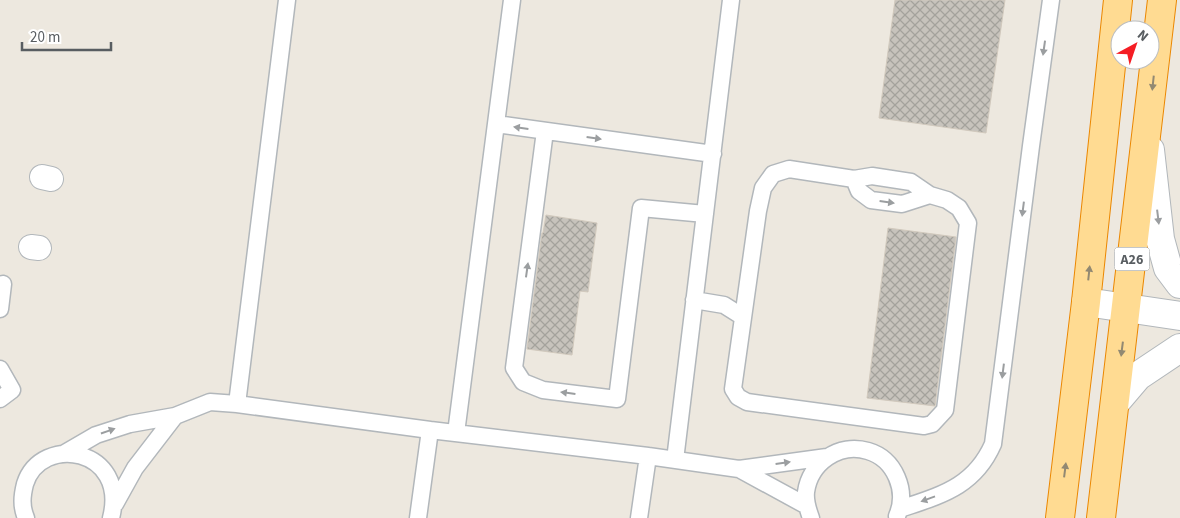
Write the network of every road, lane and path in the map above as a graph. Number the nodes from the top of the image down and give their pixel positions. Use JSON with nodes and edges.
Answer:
{"nodes":[{"id":1,"x":287,"y":0,"type":"edge"},
{"id":2,"x":512,"y":0,"type":"edge"},
{"id":3,"x":731,"y":0,"type":"edge"},
{"id":4,"x":1051,"y":0,"type":"edge"},
{"id":5,"x":1118,"y":0,"type":"edge"},
{"id":6,"x":1162,"y":0,"type":"edge"},
{"id":7,"x":496,"y":124,"type":"junction"},
{"id":8,"x":546,"y":131,"type":"junction"},
{"id":9,"x":1148,"y":134,"type":"junction"},
{"id":10,"x":713,"y":154,"type":"junction"},
{"id":11,"x":854,"y":179,"type":"junction"},
{"id":12,"x":930,"y":195,"type":"junction"},
{"id":13,"x":705,"y":214,"type":"junction"},
{"id":14,"x":3,"y":284,"type":"dead end"},
{"id":15,"x":1180,"y":284,"type":"edge"},
{"id":16,"x":746,"y":298,"type":"junction"},
{"id":17,"x":694,"y":300,"type":"junction"},
{"id":18,"x":1086,"y":302,"type":"junction"},
{"id":19,"x":724,"y":305,"type":"junction"},
{"id":20,"x":1126,"y":308,"type":"junction"},
{"id":21,"x":0,"y":309,"type":"edge"},
{"id":22,"x":1180,"y":316,"type":"edge"},
{"id":23,"x":743,"y":317,"type":"junction"},
{"id":24,"x":1180,"y":348,"type":"edge"},
{"id":25,"x":0,"y":369,"type":"edge"},
{"id":26,"x":6,"y":394,"type":"edge"},
{"id":27,"x":1115,"y":403,"type":"junction"},
{"id":28,"x":237,"y":404,"type":"junction"},
{"id":29,"x":175,"y":416,"type":"junction"},
{"id":30,"x":430,"y":430,"type":"junction"},
{"id":31,"x":456,"y":434,"type":"junction"},
{"id":32,"x":65,"y":453,"type":"junction"},
{"id":33,"x":648,"y":456,"type":"junction"},
{"id":34,"x":827,"y":457,"type":"junction"},
{"id":35,"x":675,"y":460,"type":"junction"},
{"id":36,"x":739,"y":469,"type":"junction"},
{"id":37,"x":113,"y":511,"type":"edge"},
{"id":38,"x":809,"y":512,"type":"edge"},
{"id":39,"x":898,"y":514,"type":"edge"},
{"id":40,"x":24,"y":515,"type":"edge"},
{"id":41,"x":418,"y":518,"type":"edge"},
{"id":42,"x":639,"y":518,"type":"edge"},
{"id":43,"x":1060,"y":518,"type":"edge"},
{"id":44,"x":1101,"y":518,"type":"edge"}],
"edges":[{"from":1,"to":28,"type":"lane"},
{"from":2,"to":7,"type":"lane"},
{"from":3,"to":10,"type":"lane"},
{"from":4,"to":39,"type":"lane","one_way":true},
{"from":18,"to":5,"type":"highway","one_way":true},
{"from":6,"to":9,"type":"highway","number":"A26","one_way":true},
{"from":8,"to":7,"type":"lane","one_way":true},
{"from":7,"to":31,"type":"lane"},
{"from":8,"to":10,"type":"lane","one_way":true},
{"from":13,"to":8,"type":"lane","one_way":true},
{"from":9,"to":15,"type":"street","one_way":true},
{"from":9,"to":20,"type":"highway","number":"A26"},
{"from":10,"to":13,"type":"lane"},
{"from":11,"to":12,"type":"lane"},
{"from":11,"to":12,"type":"lane","one_way":true},
{"from":11,"to":16,"type":"lane"},
{"from":12,"to":23,"type":"lane"},
{"from":13,"to":17,"type":"lane"},
{"from":14,"to":21,"type":"lane"},
{"from":16,"to":19,"type":"lane"},
{"from":16,"to":23,"type":"lane"},
{"from":17,"to":19,"type":"lane"},
{"from":17,"to":35,"type":"lane"},
{"from":18,"to":20,"type":"street"},
{"from":43,"to":18,"type":"highway","one_way":true},
{"from":19,"to":23,"type":"lane"},
{"from":20,"to":22,"type":"street"},
{"from":20,"to":27,"type":"highway","number":"A26","one_way":true},
{"from":24,"to":27,"type":"street"},
{"from":25,"to":26,"type":"lane"},
{"from":27,"to":44,"type":"highway","number":"A26"},
{"from":28,"to":29,"type":"lane"},
{"from":28,"to":30,"type":"lane"},
{"from":32,"to":29,"type":"lane","one_way":true},
{"from":29,"to":37,"type":"lane"},
{"from":30,"to":31,"type":"lane"},
{"from":30,"to":41,"type":"lane"},
{"from":31,"to":33,"type":"lane"},
{"from":32,"to":37,"type":"lane"},
{"from":32,"to":40,"type":"lane"},
{"from":33,"to":35,"type":"lane"},
{"from":33,"to":42,"type":"lane"},
{"from":36,"to":34,"type":"lane","one_way":true},
{"from":34,"to":38,"type":"lane"},
{"from":34,"to":39,"type":"lane"},
{"from":35,"to":36,"type":"lane"},
{"from":36,"to":38,"type":"lane"}]}
